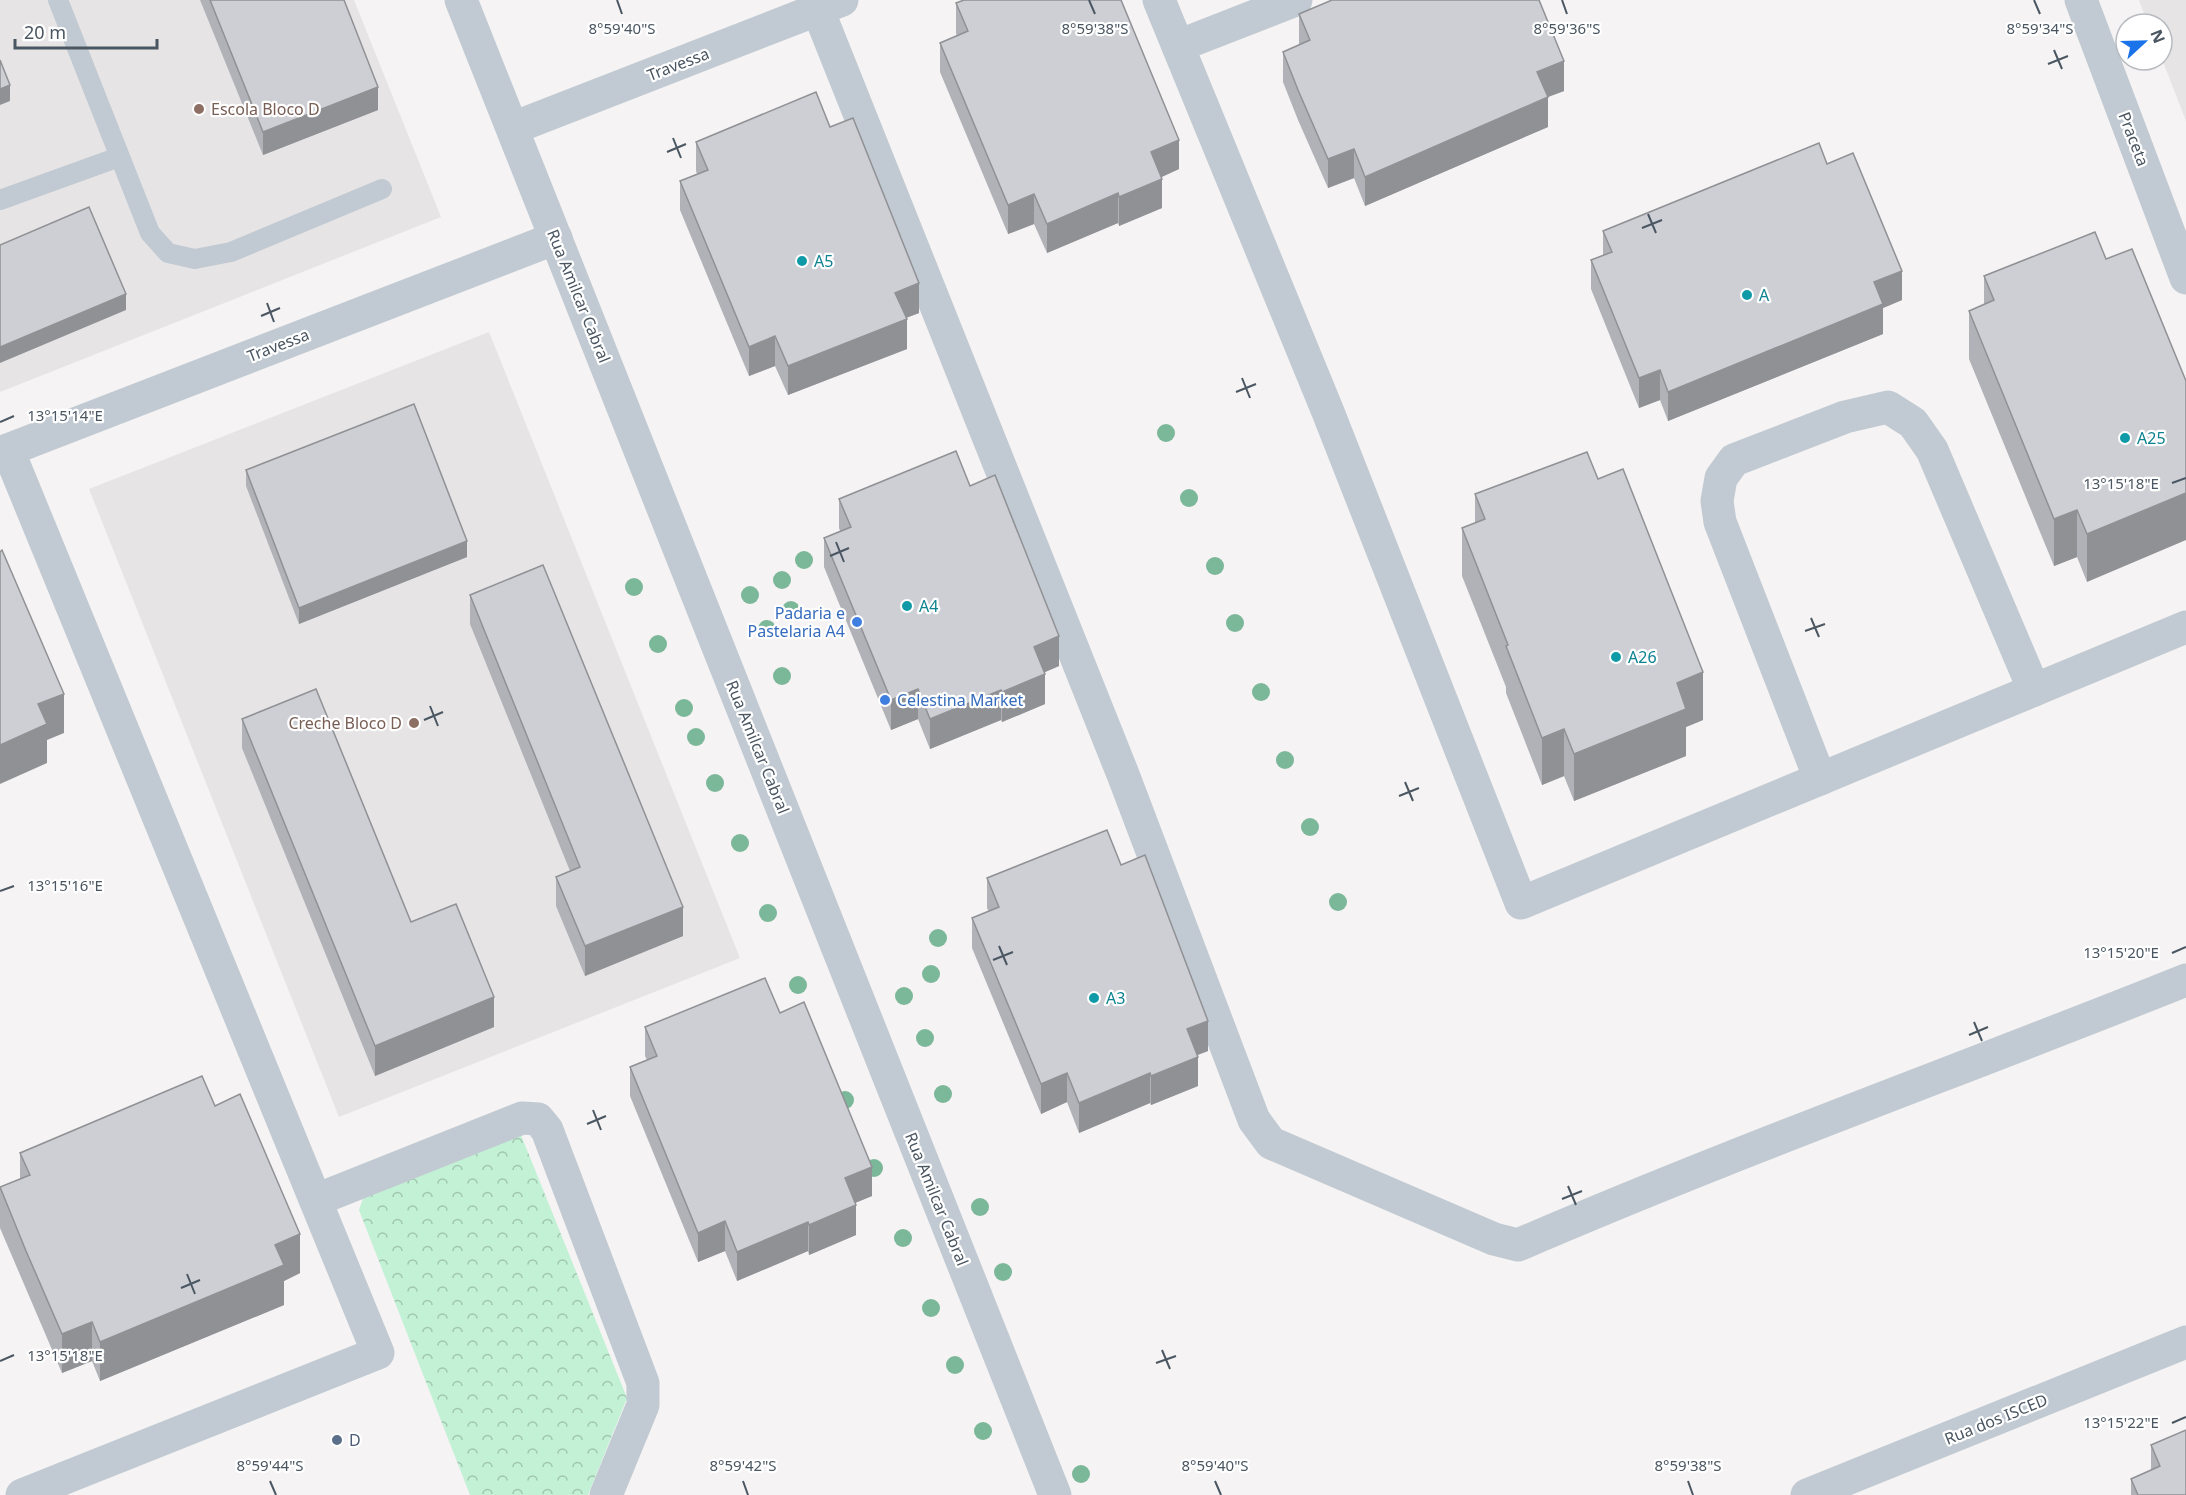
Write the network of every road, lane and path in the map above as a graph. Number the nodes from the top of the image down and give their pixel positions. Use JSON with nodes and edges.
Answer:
{"nodes":[{"id":1,"x":58,"y":0,"type":"edge"},
{"id":2,"x":461,"y":0,"type":"edge"},
{"id":3,"x":1159,"y":0,"type":"edge"},
{"id":4,"x":1296,"y":0,"type":"edge"},
{"id":5,"x":2081,"y":0,"type":"edge"},
{"id":6,"x":825,"y":3,"type":"edge"},
{"id":7,"x":1178,"y":46,"type":"junction"},
{"id":8,"x":513,"y":128,"type":"junction"},
{"id":9,"x":119,"y":157,"type":"junction"},
{"id":10,"x":382,"y":189,"type":"dead end"},
{"id":11,"x":0,"y":200,"type":"edge"},
{"id":12,"x":556,"y":238,"type":"junction"},
{"id":13,"x":2186,"y":278,"type":"edge"},
{"id":14,"x":4,"y":451,"type":"edge"},
{"id":15,"x":2186,"y":627,"type":"edge"},
{"id":16,"x":2034,"y":690,"type":"junction"},
{"id":17,"x":1820,"y":780,"type":"junction"},
{"id":18,"x":2186,"y":980,"type":"edge"},
{"id":19,"x":316,"y":1200,"type":"junction"},
{"id":20,"x":2186,"y":1342,"type":"edge"},
{"id":21,"x":22,"y":1495,"type":"edge"},
{"id":22,"x":606,"y":1495,"type":"edge"},
{"id":23,"x":1055,"y":1495,"type":"edge"},
{"id":24,"x":1807,"y":1495,"type":"edge"}],
"edges":[{"from":1,"to":9,"type":"lane"},
{"from":2,"to":8,"type":"street","name":"Rua Amilcar Cabral"},
{"from":3,"to":7,"type":"street"},
{"from":4,"to":7,"type":"street"},
{"from":5,"to":13,"type":"street","name":"Praceta"},
{"from":6,"to":8,"type":"street","name":"Travessa"},
{"from":6,"to":18,"type":"street"},
{"from":7,"to":17,"type":"street"},
{"from":8,"to":12,"type":"street","name":"Rua Amilcar Cabral"},
{"from":9,"to":10,"type":"lane"},
{"from":9,"to":11,"type":"lane"},
{"from":12,"to":14,"type":"street","name":"Travessa"},
{"from":12,"to":23,"type":"street","name":"Rua Amilcar Cabral"},
{"from":14,"to":19,"type":"street"},
{"from":15,"to":16,"type":"street"},
{"from":16,"to":17,"type":"street"},
{"from":16,"to":17,"type":"street"},
{"from":19,"to":21,"type":"street"},
{"from":19,"to":22,"type":"street"},
{"from":20,"to":24,"type":"street","name":"Rua dos ISCED"}]}
